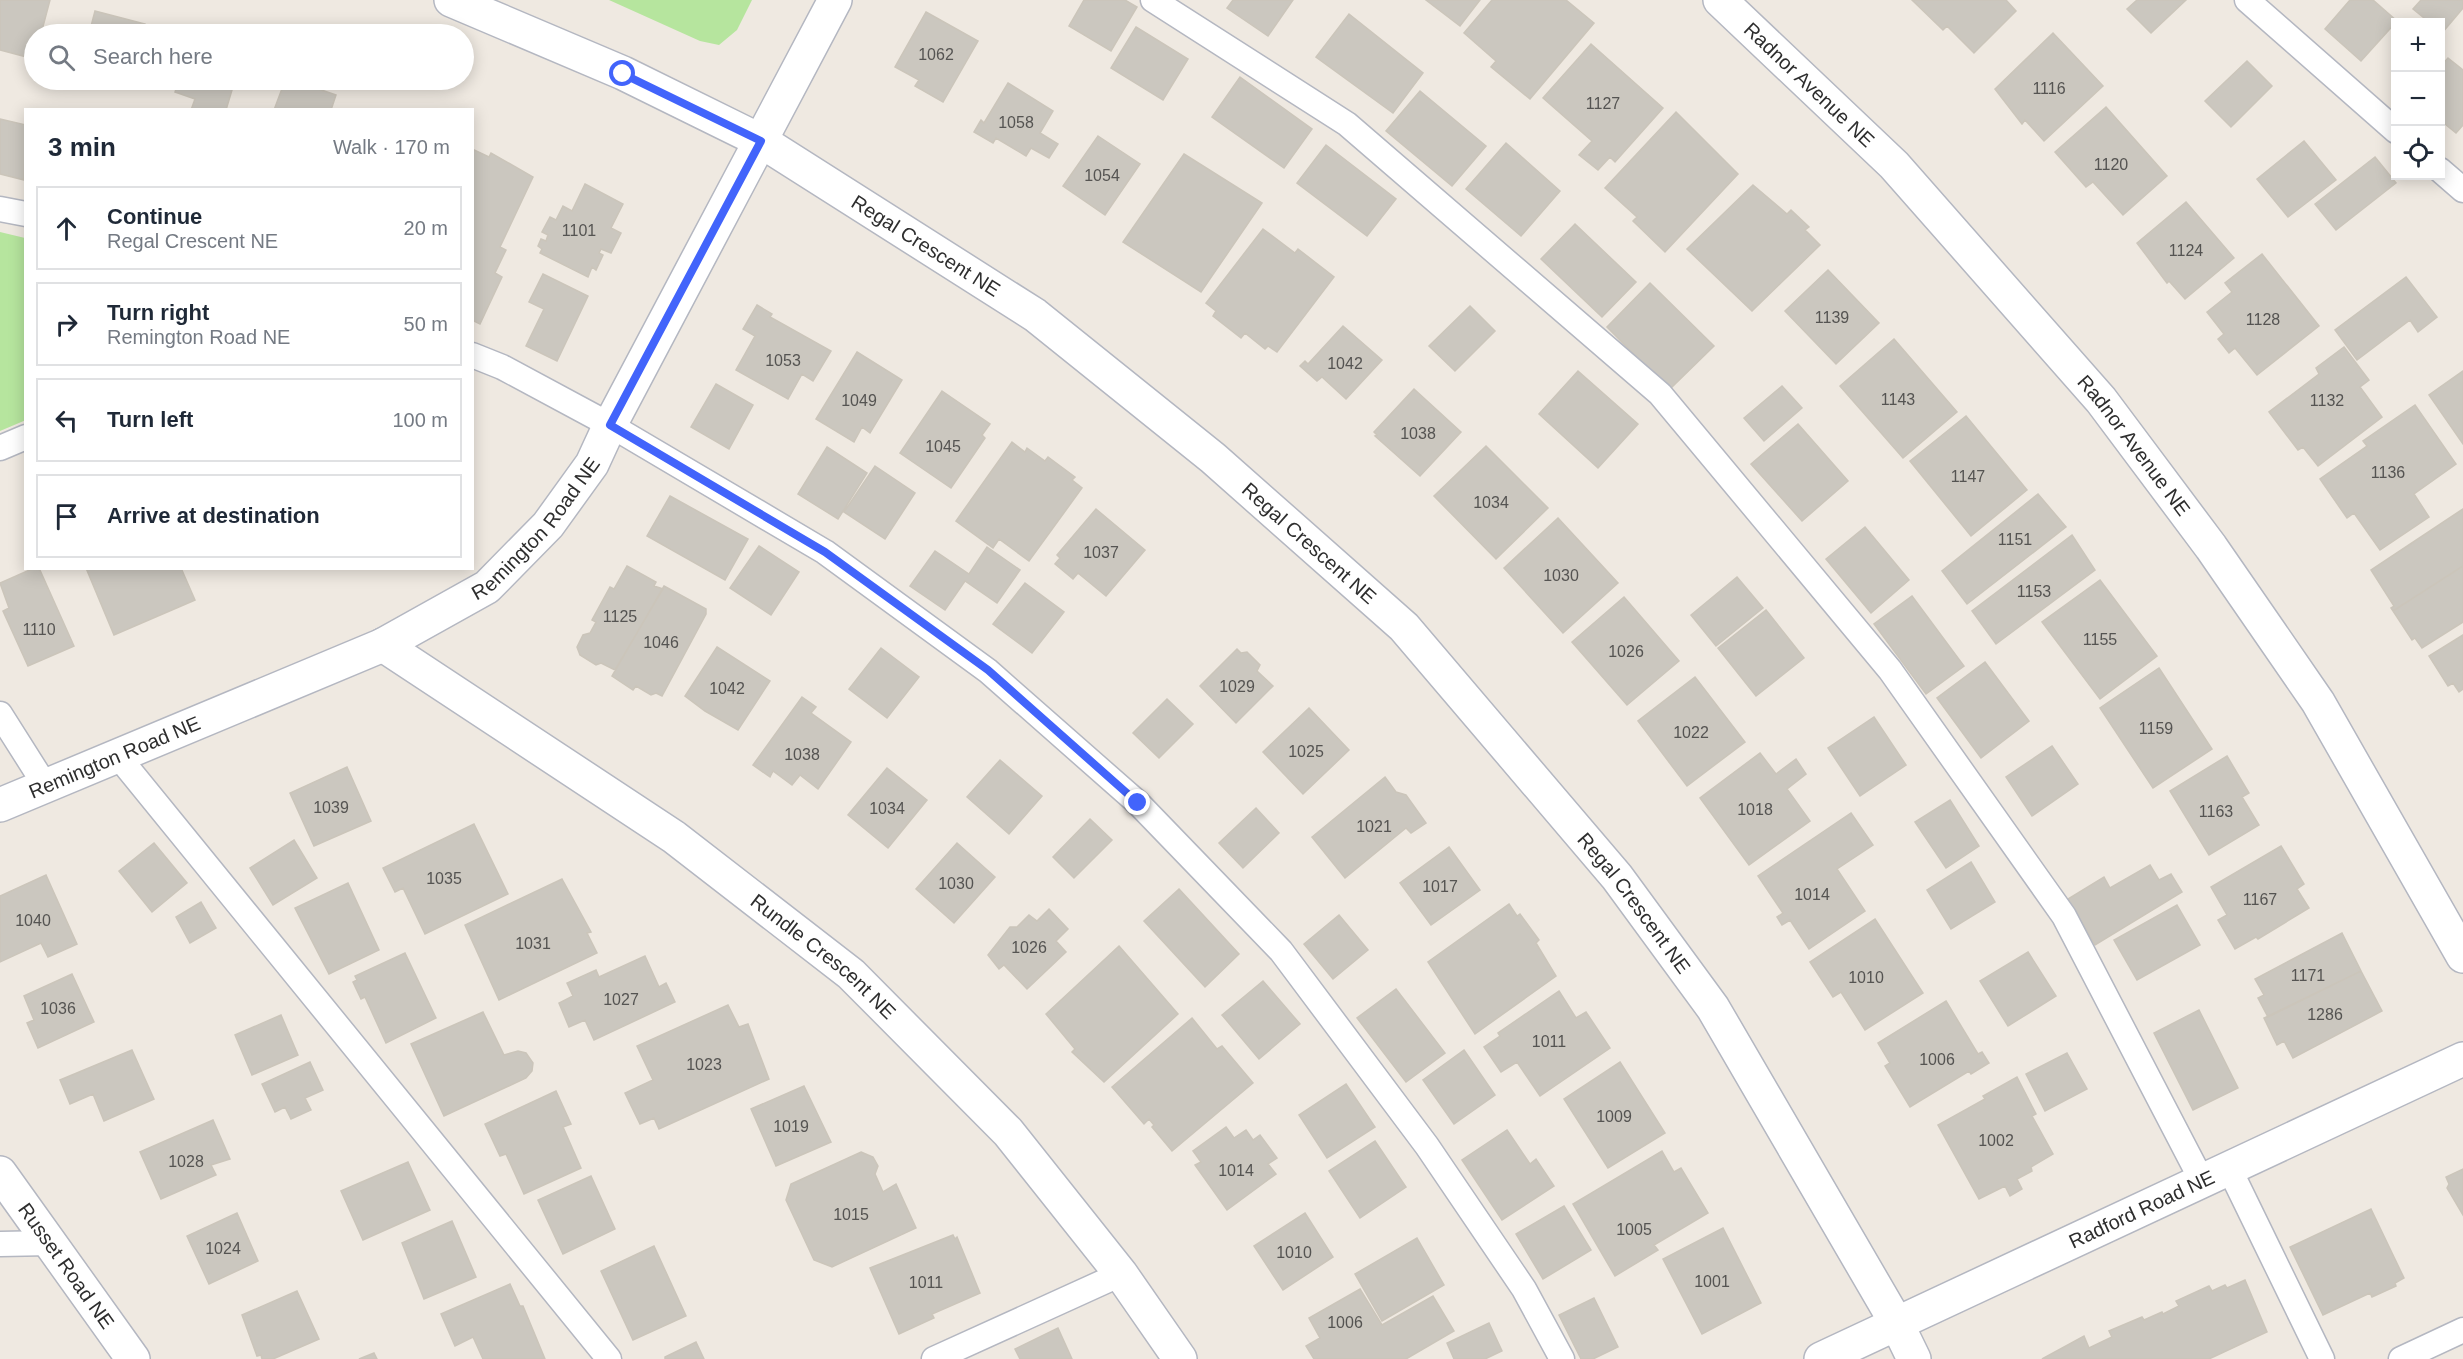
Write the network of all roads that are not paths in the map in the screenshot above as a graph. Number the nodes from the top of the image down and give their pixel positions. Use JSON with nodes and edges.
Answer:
{"nodes":[{"id":1,"x":450,"y":0,"type":"edge"},
{"id":2,"x":835,"y":0,"type":"edge"},
{"id":3,"x":1153,"y":0,"type":"edge"},
{"id":4,"x":1720,"y":0,"type":"edge"},
{"id":5,"x":2247,"y":0,"type":"edge"},
{"id":6,"x":2391,"y":127,"type":"edge"},
{"id":7,"x":761,"y":141,"type":"junction"},
{"id":8,"x":2445,"y":175,"type":"edge"},
{"id":9,"x":2463,"y":190,"type":"edge"},
{"id":10,"x":0,"y":208,"type":"edge"},
{"id":11,"x":24,"y":214,"type":"edge"},
{"id":12,"x":474,"y":355,"type":"edge"},
{"id":13,"x":610,"y":425,"type":"junction"},
{"id":14,"x":24,"y":437,"type":"edge"},
{"id":15,"x":0,"y":448,"type":"edge"},
{"id":16,"x":383,"y":645,"type":"junction"},
{"id":17,"x":0,"y":714,"type":"edge"},
{"id":18,"x":117,"y":755,"type":"junction"},
{"id":19,"x":45,"y":785,"type":"junction"},
{"id":20,"x":0,"y":805,"type":"edge"},
{"id":21,"x":2463,"y":956,"type":"edge"},
{"id":22,"x":2463,"y":1059,"type":"edge"},
{"id":23,"x":0,"y":1173,"type":"edge"},
{"id":24,"x":2216,"y":1174,"type":"junction"},
{"id":25,"x":51,"y":1243,"type":"junction"},
{"id":26,"x":0,"y":1244,"type":"edge"},
{"id":27,"x":1121,"y":1274,"type":"junction"},
{"id":28,"x":1897,"y":1324,"type":"junction"},
{"id":29,"x":2463,"y":1330,"type":"edge"},
{"id":30,"x":133,"y":1359,"type":"edge"},
{"id":31,"x":609,"y":1359,"type":"edge"},
{"id":32,"x":934,"y":1359,"type":"edge"},
{"id":33,"x":1180,"y":1359,"type":"edge"},
{"id":34,"x":1562,"y":1359,"type":"edge"},
{"id":35,"x":1821,"y":1359,"type":"edge"},
{"id":36,"x":1914,"y":1359,"type":"edge"},
{"id":37,"x":2322,"y":1359,"type":"edge"},
{"id":38,"x":2401,"y":1359,"type":"edge"}],
"edges":[{"from":1,"to":7,"type":"street","name":"Regal Crescent NE"},
{"from":2,"to":7,"type":"street","name":"Remington Road NE"},
{"from":3,"to":24,"type":"lane"},
{"from":4,"to":21,"type":"street","name":"Radnor Avenue NE"},
{"from":5,"to":6,"type":"lane"},
{"from":7,"to":13,"type":"street","name":"Remington Road NE"},
{"from":7,"to":28,"type":"street","name":"Regal Crescent NE"},
{"from":8,"to":9,"type":"lane"},
{"from":10,"to":11,"type":"lane"},
{"from":12,"to":13,"type":"lane"},
{"from":13,"to":16,"type":"street","name":"Remington Road NE"},
{"from":13,"to":34,"type":"lane"},
{"from":14,"to":15,"type":"lane"},
{"from":16,"to":18,"type":"street","name":"Remington Road NE"},
{"from":16,"to":27,"type":"street","name":"Rundle Crescent NE"},
{"from":17,"to":19,"type":"lane"},
{"from":18,"to":19,"type":"street","name":"Remington Road NE"},
{"from":18,"to":31,"type":"lane"},
{"from":19,"to":20,"type":"street","name":"Remington Road NE"},
{"from":22,"to":24,"type":"street","name":"Radford Road NE"},
{"from":23,"to":25,"type":"street","name":"Russet Road NE"},
{"from":24,"to":28,"type":"street","name":"Radford Road NE"},
{"from":24,"to":37,"type":"lane"},
{"from":25,"to":26,"type":"lane"},
{"from":25,"to":30,"type":"street","name":"Russet Road NE"},
{"from":27,"to":32,"type":"lane"},
{"from":27,"to":33,"type":"street","name":"Rundle Crescent NE"},
{"from":28,"to":35,"type":"street","name":"Radford Road NE"},
{"from":28,"to":36,"type":"street","name":"Regal Crescent NE"},
{"from":29,"to":38,"type":"lane"}]}
